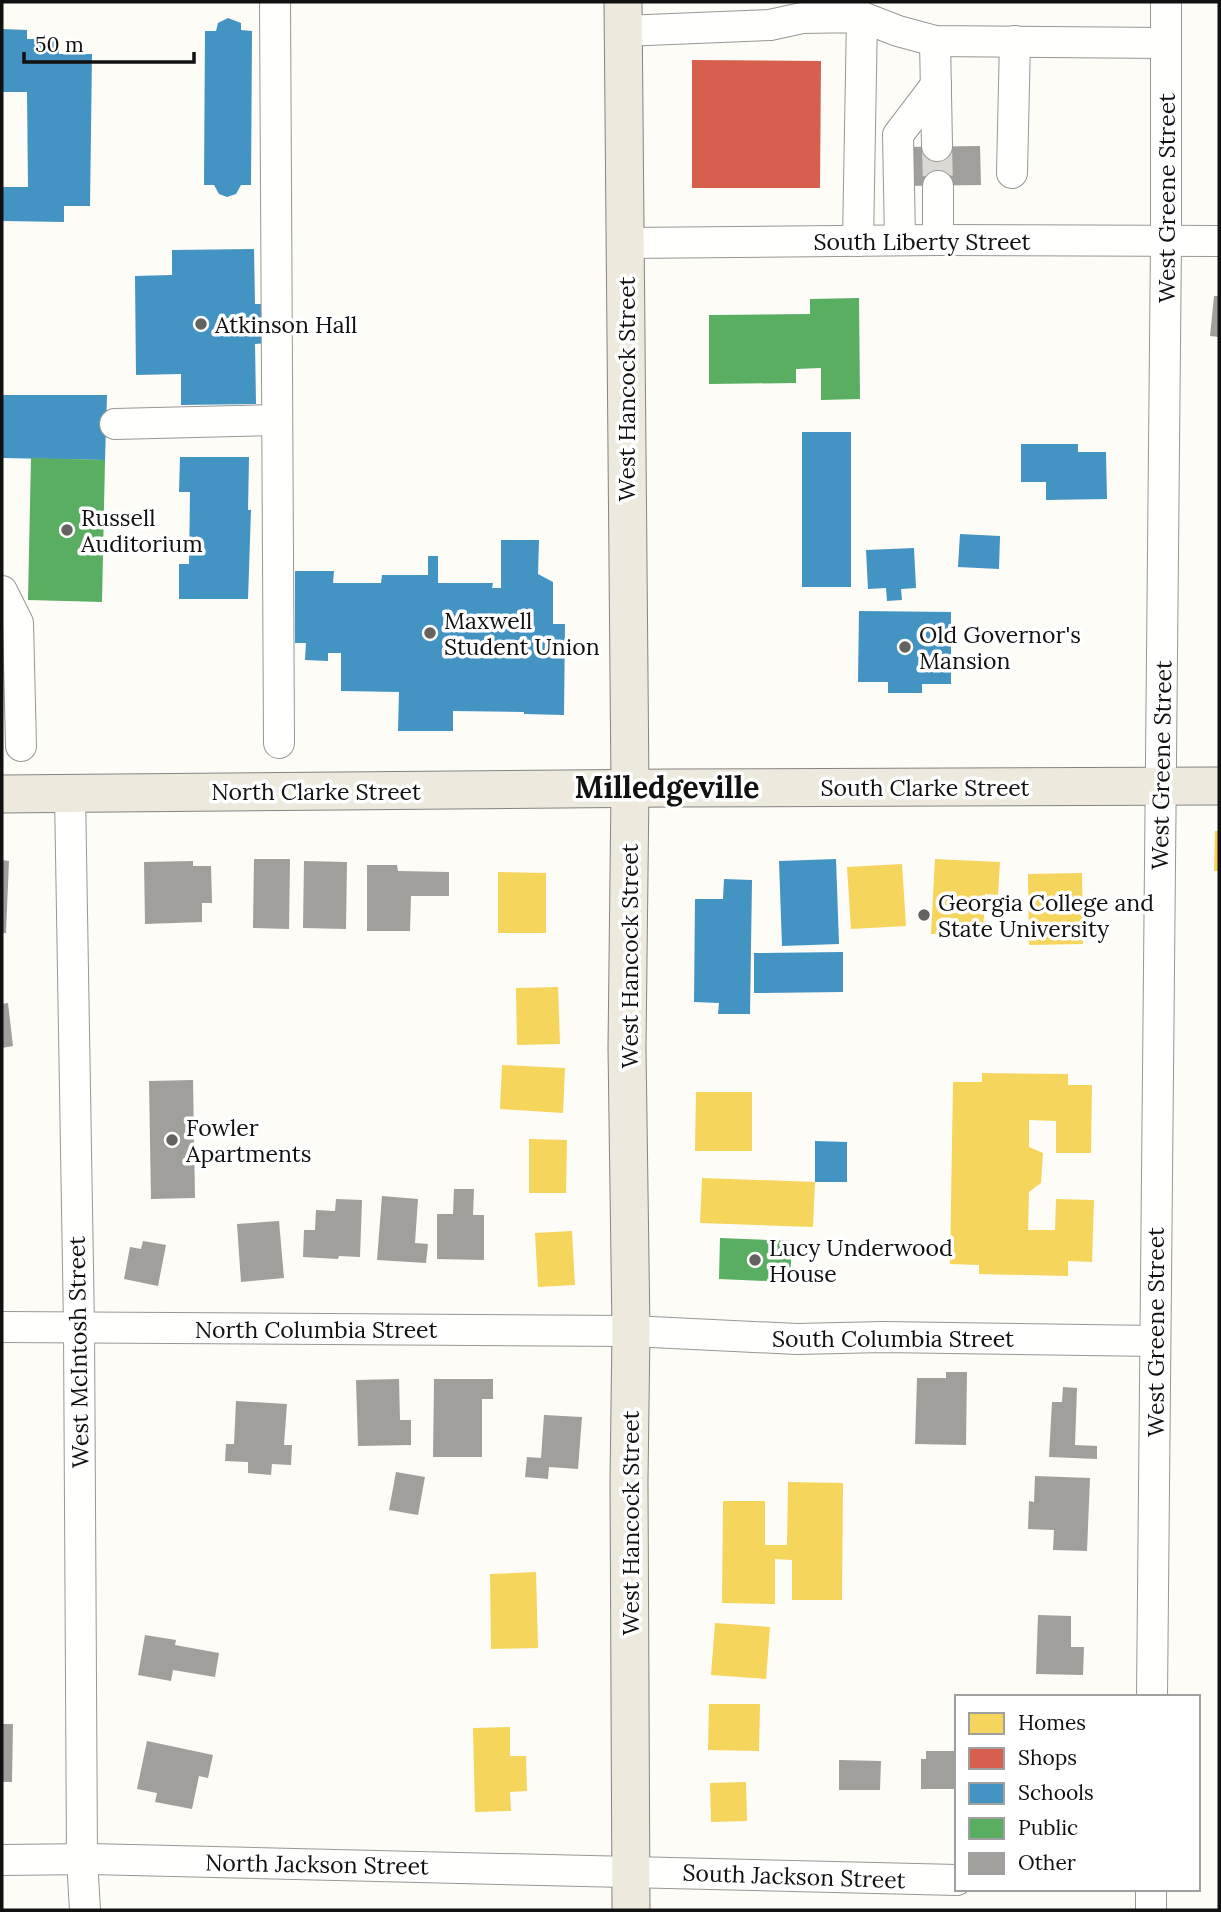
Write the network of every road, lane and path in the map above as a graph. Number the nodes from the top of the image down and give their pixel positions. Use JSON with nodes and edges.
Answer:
{"nodes":[{"id":1,"x":275,"y":2,"type":"edge"},
{"id":2,"x":1166,"y":2,"type":"edge"},
{"id":3,"x":770,"y":13,"type":"edge"},
{"id":4,"x":710,"y":14,"type":"edge"},
{"id":5,"x":623,"y":16,"type":"edge"},
{"id":6,"x":862,"y":17,"type":"junction"},
{"id":7,"x":935,"y":41,"type":"junction"},
{"id":8,"x":1015,"y":41,"type":"junction"},
{"id":9,"x":1166,"y":43,"type":"junction"},
{"id":10,"x":936,"y":85,"type":"junction"},
{"id":11,"x":937,"y":146,"type":"tunnel mouth"},
{"id":12,"x":1012,"y":173,"type":"dead end"},
{"id":13,"x":938,"y":186,"type":"tunnel mouth"},
{"id":14,"x":900,"y":240,"type":"junction"},
{"id":15,"x":938,"y":240,"type":"junction"},
{"id":16,"x":1166,"y":240,"type":"junction"},
{"id":17,"x":858,"y":241,"type":"junction"},
{"id":18,"x":1219,"y":241,"type":"edge"},
{"id":19,"x":625,"y":243,"type":"junction"},
{"id":20,"x":277,"y":420,"type":"junction"},
{"id":21,"x":116,"y":424,"type":"dead end"},
{"id":22,"x":2,"y":592,"type":"edge"},
{"id":23,"x":279,"y":743,"type":"dead end"},
{"id":24,"x":21,"y":746,"type":"dead end"},
{"id":25,"x":1161,"y":786,"type":"junction"},
{"id":26,"x":1219,"y":786,"type":"edge"},
{"id":27,"x":630,"y":789,"type":"junction"},
{"id":28,"x":2,"y":794,"type":"edge"},
{"id":29,"x":70,"y":794,"type":"junction"},
{"id":30,"x":2,"y":1327,"type":"edge"},
{"id":31,"x":79,"y":1328,"type":"junction"},
{"id":32,"x":631,"y":1331,"type":"junction"},
{"id":33,"x":1155,"y":1341,"type":"junction"},
{"id":34,"x":1153,"y":1695,"type":"edge"},
{"id":35,"x":82,"y":1859,"type":"junction"},
{"id":36,"x":2,"y":1860,"type":"edge"},
{"id":37,"x":632,"y":1871,"type":"junction"},
{"id":38,"x":955,"y":1880,"type":"edge"},
{"id":39,"x":1151,"y":1891,"type":"edge"},
{"id":40,"x":85,"y":1910,"type":"edge"},
{"id":41,"x":631,"y":1910,"type":"edge"},
{"id":42,"x":1151,"y":1910,"type":"edge"}],
"edges":[{"from":1,"to":20,"type":"street"},
{"from":2,"to":9,"type":"street","name":"West Greene Street"},
{"from":3,"to":4,"type":"street"},
{"from":3,"to":6,"type":"street"},
{"from":4,"to":5,"type":"street"},
{"from":5,"to":19,"type":"main road","name":"West Hancock Street"},
{"from":6,"to":7,"type":"street"},
{"from":6,"to":17,"type":"street"},
{"from":7,"to":8,"type":"street"},
{"from":7,"to":10,"type":"street"},
{"from":8,"to":9,"type":"street"},
{"from":8,"to":12,"type":"street"},
{"from":9,"to":16,"type":"street","name":"West Greene Street"},
{"from":10,"to":11,"type":"street"},
{"from":10,"to":14,"type":"street"},
{"from":13,"to":15,"type":"street"},
{"from":14,"to":15,"type":"street","name":"South Liberty Street"},
{"from":14,"to":17,"type":"street","name":"South Liberty Street"},
{"from":15,"to":16,"type":"street","name":"South Liberty Street"},
{"from":16,"to":18,"type":"street","name":"South Liberty Street"},
{"from":16,"to":25,"type":"street","name":"West Greene Street"},
{"from":17,"to":19,"type":"street","name":"South Liberty Street"},
{"from":19,"to":27,"type":"main road","name":"West Hancock Street"},
{"from":20,"to":21,"type":"street"},
{"from":20,"to":23,"type":"street"},
{"from":22,"to":24,"type":"street"},
{"from":25,"to":26,"type":"main road","name":"South Clarke Street"},
{"from":25,"to":27,"type":"main road","name":"South Clarke Street"},
{"from":25,"to":33,"type":"street","name":"West Greene Street"},
{"from":27,"to":29,"type":"main road","name":"North Clarke Street"},
{"from":27,"to":32,"type":"main road","name":"West Hancock Street"},
{"from":28,"to":29,"type":"main road","name":"North Clarke Street"},
{"from":29,"to":31,"type":"street","name":"West McIntosh Street"},
{"from":30,"to":31,"type":"street","name":"North Columbia Street"},
{"from":31,"to":32,"type":"street","name":"North Columbia Street"},
{"from":31,"to":35,"type":"street","name":"West McIntosh Street"},
{"from":32,"to":33,"type":"street","name":"South Columbia Street"},
{"from":32,"to":37,"type":"main road","name":"West Hancock Street"},
{"from":33,"to":34,"type":"street","name":"West Greene Street"},
{"from":35,"to":36,"type":"street","name":"North Jackson Street"},
{"from":35,"to":37,"type":"street","name":"North Jackson Street"},
{"from":35,"to":40,"type":"street","name":"West McIntosh Street"},
{"from":37,"to":38,"type":"street","name":"South Jackson Street"},
{"from":37,"to":41,"type":"main road","name":"West Hancock Street"},
{"from":39,"to":42,"type":"street"}]}
